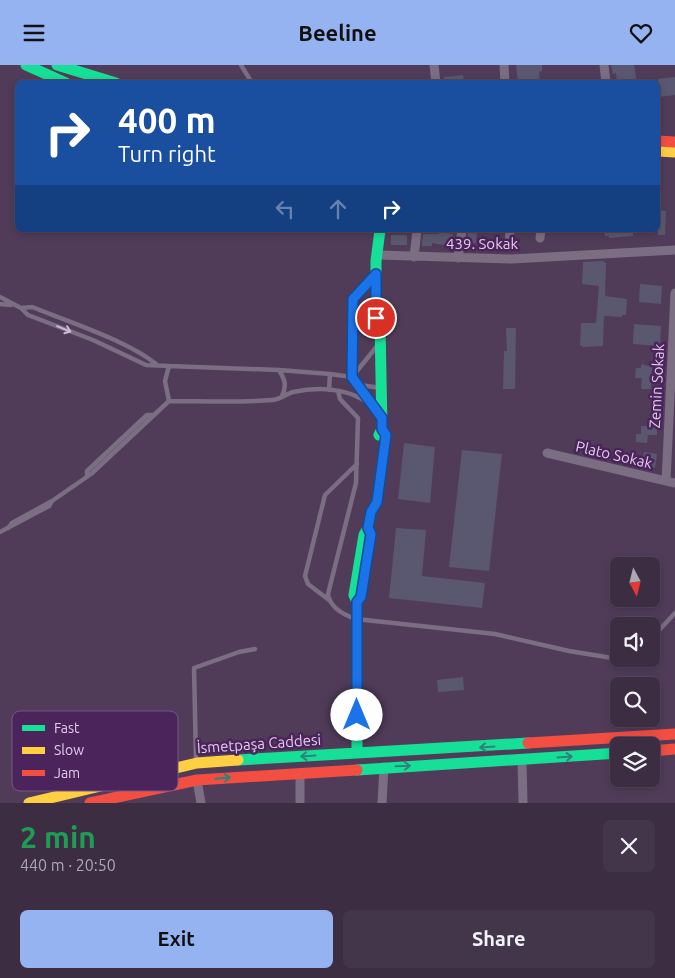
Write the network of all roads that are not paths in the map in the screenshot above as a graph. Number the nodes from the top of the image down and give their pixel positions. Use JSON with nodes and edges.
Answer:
{"nodes":[{"id":1,"x":26,"y":65,"type":"edge"},
{"id":2,"x":56,"y":65,"type":"edge"},
{"id":3,"x":241,"y":65,"type":"edge"},
{"id":4,"x":434,"y":65,"type":"edge"},
{"id":5,"x":504,"y":65,"type":"edge"},
{"id":6,"x":604,"y":65,"type":"edge"},
{"id":7,"x":59,"y":80,"type":"edge"},
{"id":8,"x":106,"y":80,"type":"edge"},
{"id":9,"x":250,"y":80,"type":"edge"},
{"id":10,"x":436,"y":80,"type":"edge"},
{"id":11,"x":505,"y":80,"type":"edge"},
{"id":12,"x":606,"y":80,"type":"edge"},
{"id":13,"x":660,"y":141,"type":"edge"},
{"id":14,"x":675,"y":142,"type":"edge"},
{"id":15,"x":660,"y":151,"type":"edge"},
{"id":16,"x":675,"y":152,"type":"edge"},
{"id":17,"x":380,"y":232,"type":"edge"},
{"id":18,"x":417,"y":232,"type":"edge"},
{"id":19,"x":462,"y":232,"type":"edge"},
{"id":20,"x":510,"y":232,"type":"edge"},
{"id":21,"x":509,"y":246,"type":"dead end"},
{"id":22,"x":675,"y":250,"type":"edge"},
{"id":23,"x":379,"y":256,"type":"junction"},
{"id":24,"x":414,"y":257,"type":"junction"},
{"id":25,"x":458,"y":259,"type":"junction"},
{"id":26,"x":376,"y":274,"type":"junction"},
{"id":27,"x":675,"y":293,"type":"edge"},
{"id":28,"x":0,"y":297,"type":"edge"},
{"id":29,"x":0,"y":304,"type":"edge"},
{"id":30,"x":14,"y":305,"type":"junction"},
{"id":31,"x":21,"y":308,"type":"junction"},
{"id":32,"x":674,"y":313,"type":"edge"},
{"id":33,"x":380,"y":324,"type":"junction"},
{"id":34,"x":381,"y":342,"type":"junction"},
{"id":35,"x":156,"y":364,"type":"junction"},
{"id":36,"x":169,"y":366,"type":"junction"},
{"id":37,"x":279,"y":370,"type":"junction"},
{"id":38,"x":330,"y":375,"type":"junction"},
{"id":39,"x":352,"y":377,"type":"junction"},
{"id":40,"x":360,"y":385,"type":"junction"},
{"id":41,"x":382,"y":388,"type":"junction"},
{"id":42,"x":329,"y":390,"type":"junction"},
{"id":43,"x":338,"y":391,"type":"junction"},
{"id":44,"x":282,"y":397,"type":"junction"},
{"id":45,"x":169,"y":401,"type":"junction"},
{"id":46,"x":673,"y":401,"type":"edge"},
{"id":47,"x":374,"y":408,"type":"junction"},
{"id":48,"x":382,"y":423,"type":"junction"},
{"id":49,"x":547,"y":453,"type":"dead end"},
{"id":50,"x":357,"y":464,"type":"junction"},
{"id":51,"x":670,"y":482,"type":"edge"},
{"id":52,"x":0,"y":532,"type":"edge"},
{"id":53,"x":329,"y":600,"type":"junction"},
{"id":54,"x":675,"y":613,"type":"edge"},
{"id":55,"x":356,"y":619,"type":"junction"},
{"id":56,"x":660,"y":629,"type":"edge"},
{"id":57,"x":255,"y":649,"type":"dead end"},
{"id":58,"x":610,"y":658,"type":"edge"},
{"id":59,"x":675,"y":734,"type":"edge"},
{"id":60,"x":655,"y":737,"type":"edge"},
{"id":61,"x":610,"y":742,"type":"edge"},
{"id":62,"x":522,"y":744,"type":"junction"},
{"id":63,"x":675,"y":749,"type":"edge"},
{"id":64,"x":660,"y":750,"type":"edge"},
{"id":65,"x":357,"y":752,"type":"junction"},
{"id":66,"x":610,"y":754,"type":"edge"},
{"id":67,"x":522,"y":760,"type":"junction"},
{"id":68,"x":197,"y":763,"type":"junction"},
{"id":69,"x":384,"y":767,"type":"junction"},
{"id":70,"x":178,"y":768,"type":"edge"},
{"id":71,"x":357,"y":769,"type":"junction"},
{"id":72,"x":300,"y":773,"type":"junction"},
{"id":73,"x":197,"y":780,"type":"junction"},
{"id":74,"x":178,"y":784,"type":"edge"},
{"id":75,"x":80,"y":791,"type":"edge"},
{"id":76,"x":84,"y":791,"type":"edge"},
{"id":77,"x":145,"y":791,"type":"edge"},
{"id":78,"x":29,"y":803,"type":"edge"},
{"id":79,"x":88,"y":803,"type":"edge"},
{"id":80,"x":201,"y":803,"type":"edge"},
{"id":81,"x":300,"y":803,"type":"edge"},
{"id":82,"x":382,"y":803,"type":"edge"},
{"id":83,"x":523,"y":803,"type":"edge"}],
"edges":[{"from":1,"to":7,"type":"main road"},
{"from":2,"to":8,"type":"main road"},
{"from":3,"to":9,"type":"lane"},
{"from":4,"to":10,"type":"street"},
{"from":5,"to":11,"type":"street"},
{"from":6,"to":12,"type":"street"},
{"from":13,"to":14,"type":"main road"},
{"from":15,"to":16,"type":"main road"},
{"from":17,"to":23,"type":"main road"},
{"from":18,"to":24,"type":"street"},
{"from":19,"to":25,"type":"street"},
{"from":20,"to":21,"type":"street"},
{"from":22,"to":25,"type":"street","name":"439. Sokak"},
{"from":23,"to":24,"type":"street","name":"439. Sokak"},
{"from":23,"to":26,"type":"main road"},
{"from":23,"to":33,"type":"main road"},
{"from":24,"to":25,"type":"street","name":"439. Sokak"},
{"from":26,"to":33,"type":"main road"},
{"from":26,"to":39,"type":"lane"},
{"from":27,"to":32,"type":"street","name":"Zemin Sokak"},
{"from":28,"to":30,"type":"lane"},
{"from":29,"to":30,"type":"lane"},
{"from":30,"to":31,"type":"lane"},
{"from":31,"to":35,"type":"lane"},
{"from":31,"to":35,"type":"lane","one_way":true},
{"from":32,"to":46,"type":"street","name":"Zemin Sokak"},
{"from":33,"to":34,"type":"main road"},
{"from":34,"to":39,"type":"lane"},
{"from":34,"to":41,"type":"main road"},
{"from":35,"to":36,"type":"lane"},
{"from":36,"to":37,"type":"lane"},
{"from":36,"to":45,"type":"lane"},
{"from":37,"to":38,"type":"lane"},
{"from":37,"to":44,"type":"lane"},
{"from":38,"to":39,"type":"lane"},
{"from":38,"to":42,"type":"lane"},
{"from":39,"to":40,"type":"lane"},
{"from":40,"to":41,"type":"lane"},
{"from":40,"to":47,"type":"lane"},
{"from":41,"to":48,"type":"main road"},
{"from":42,"to":43,"type":"lane"},
{"from":42,"to":44,"type":"lane"},
{"from":43,"to":47,"type":"lane"},
{"from":43,"to":50,"type":"lane"},
{"from":44,"to":45,"type":"lane"},
{"from":45,"to":52,"type":"lane"},
{"from":46,"to":51,"type":"street","name":"Zemin Sokak"},
{"from":47,"to":48,"type":"lane"},
{"from":48,"to":55,"type":"main road"},
{"from":49,"to":51,"type":"street","name":"Plato Sokak"},
{"from":50,"to":53,"type":"lane"},
{"from":50,"to":53,"type":"lane"},
{"from":53,"to":55,"type":"lane"},
{"from":54,"to":56,"type":"lane"},
{"from":55,"to":58,"type":"lane"},
{"from":55,"to":65,"type":"main road"},
{"from":57,"to":68,"type":"lane"},
{"from":59,"to":60,"type":"main road","name":"İsmetpaşa Caddesi"},
{"from":61,"to":62,"type":"main road","name":"İsmetpaşa Caddesi"},
{"from":62,"to":65,"type":"main road","name":"İsmetpaşa Caddesi","one_way":true},
{"from":62,"to":67,"type":"main road"},
{"from":63,"to":64,"type":"main road"},
{"from":65,"to":68,"type":"main road","name":"İsmetpaşa Caddesi","one_way":true},
{"from":65,"to":71,"type":"main road"},
{"from":67,"to":66,"type":"main road","name":"İsmetpaşa Caddesi","one_way":true},
{"from":69,"to":67,"type":"main road","name":"İsmetpaşa Caddesi","one_way":true},
{"from":67,"to":83,"type":"street"},
{"from":68,"to":70,"type":"main road","name":"İsmetpaşa Caddesi"},
{"from":68,"to":73,"type":"main road"},
{"from":69,"to":71,"type":"main road","name":"İsmetpaşa Caddesi"},
{"from":69,"to":82,"type":"street"},
{"from":71,"to":72,"type":"main road","name":"İsmetpaşa Caddesi"},
{"from":73,"to":72,"type":"main road","name":"İsmetpaşa Caddesi","one_way":true},
{"from":72,"to":81,"type":"street"},
{"from":73,"to":74,"type":"main road","name":"İsmetpaşa Caddesi"},
{"from":73,"to":80,"type":"street"},
{"from":75,"to":78,"type":"main road","name":"İsmetpaşa Caddesi"},
{"from":76,"to":79,"type":"main road"},
{"from":77,"to":79,"type":"main road","name":"İsmetpaşa Caddesi"}]}
